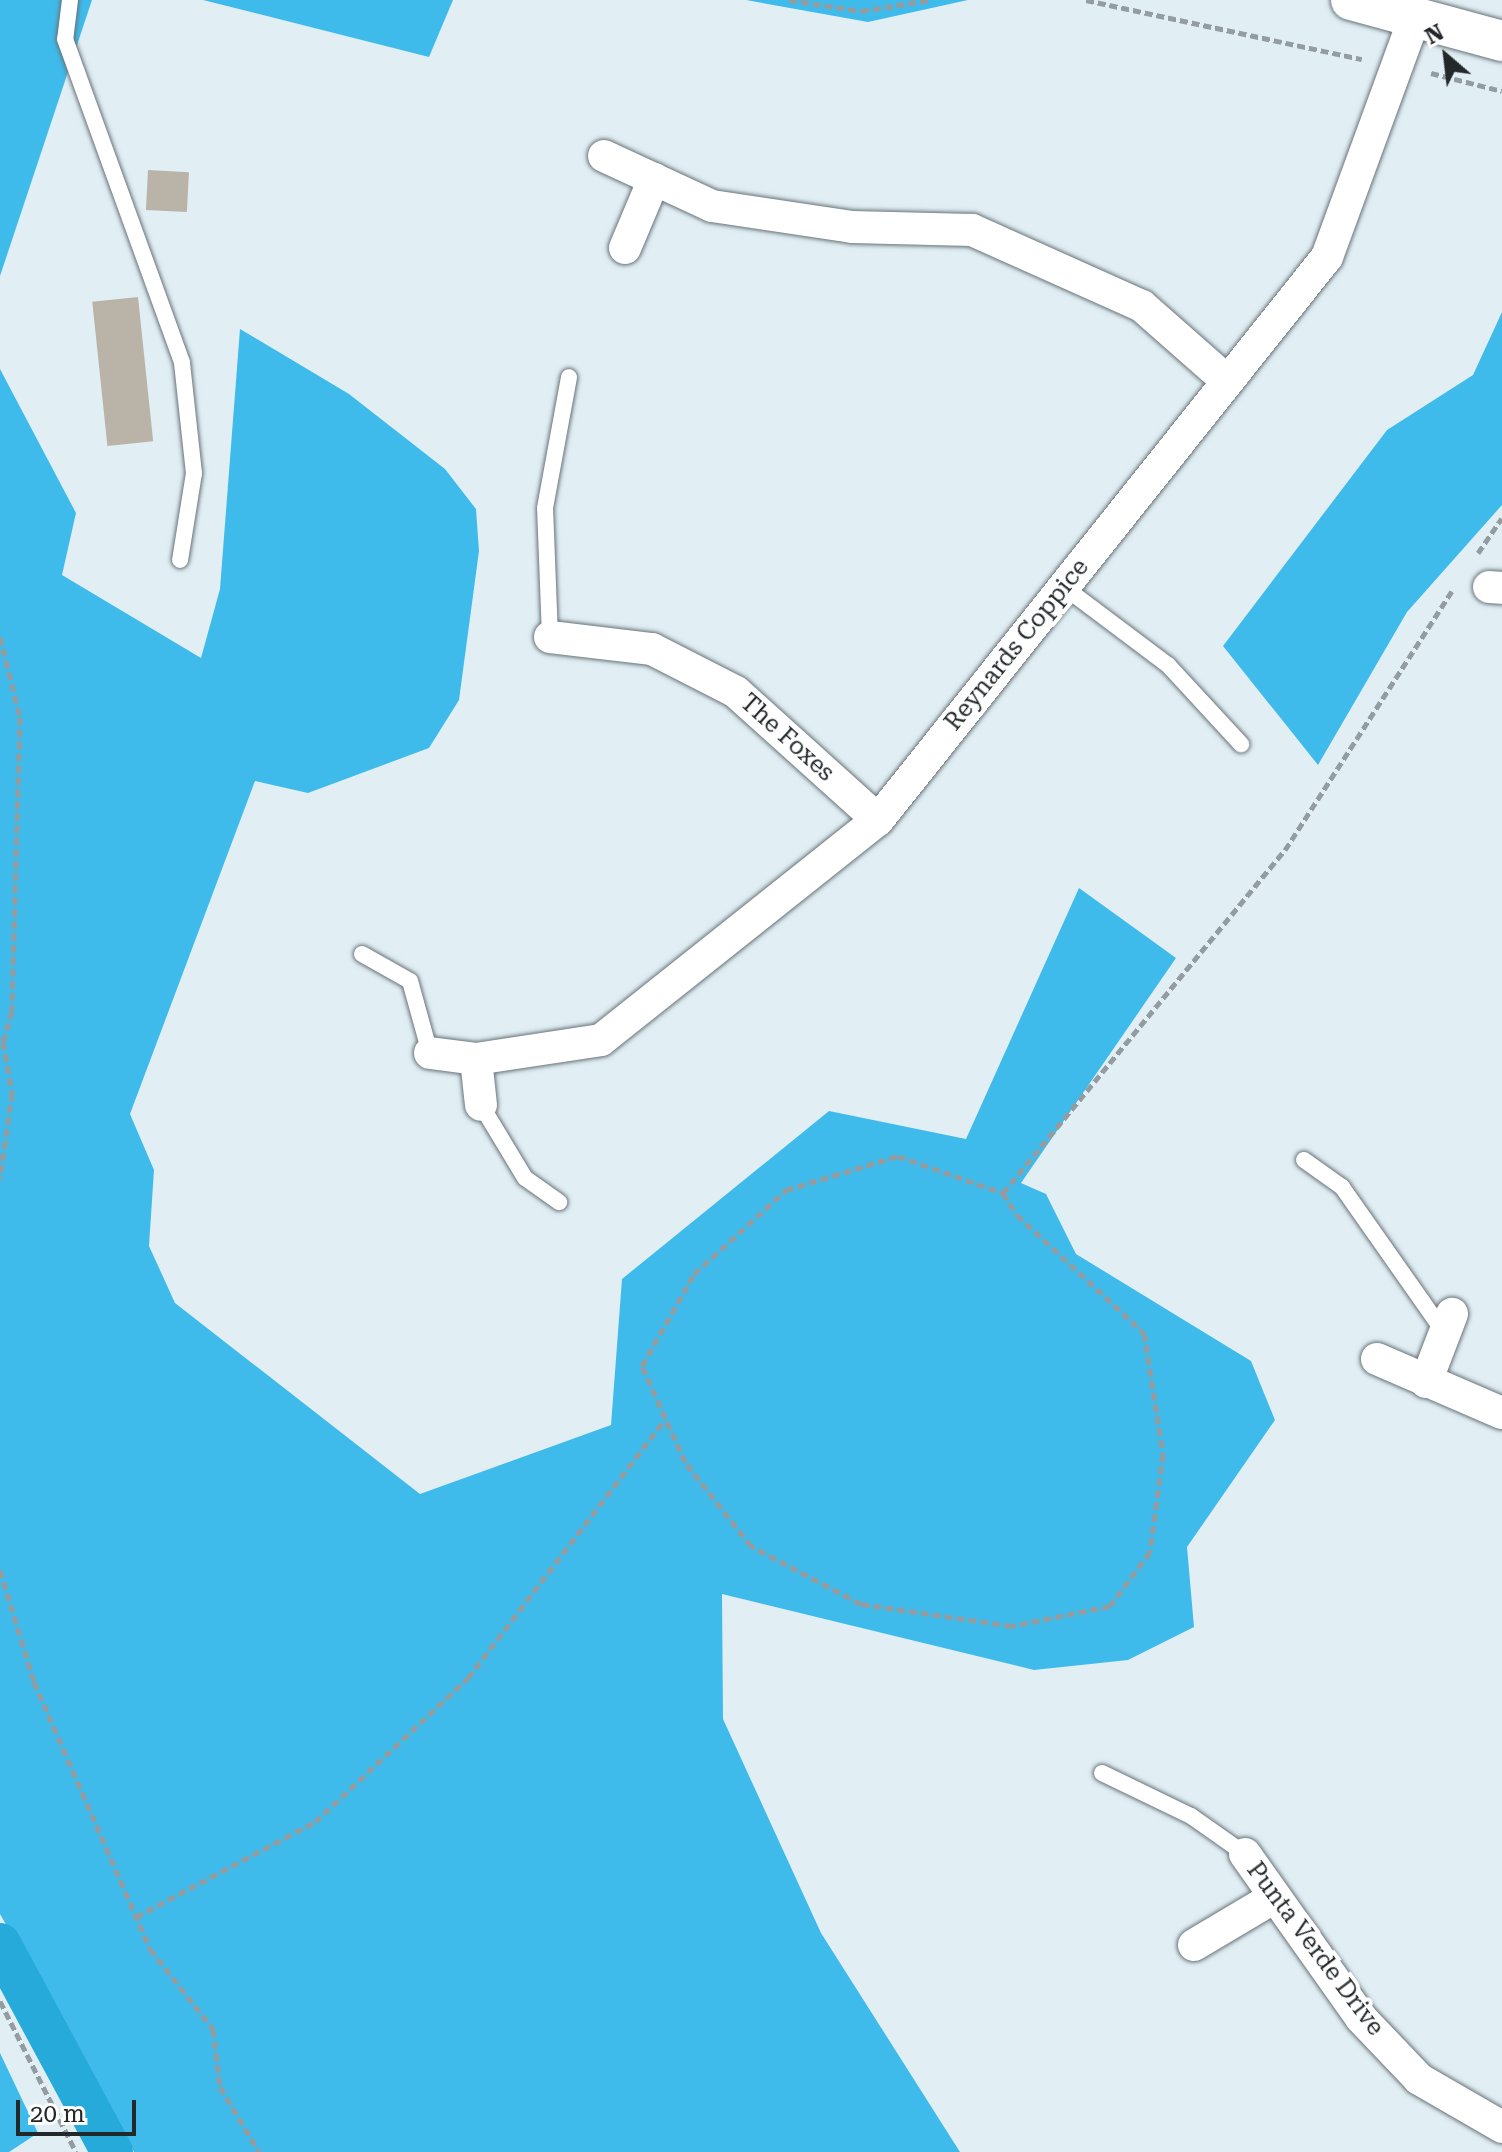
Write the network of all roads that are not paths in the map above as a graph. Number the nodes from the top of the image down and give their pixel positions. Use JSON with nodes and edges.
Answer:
{"nodes":[{"id":1,"x":70,"y":0,"type":"edge"},
{"id":2,"x":1351,"y":0,"type":"edge"},
{"id":3,"x":1414,"y":19,"type":"junction"},
{"id":4,"x":1502,"y":41,"type":"edge"},
{"id":5,"x":604,"y":156,"type":"dead end"},
{"id":6,"x":654,"y":179,"type":"junction"},
{"id":7,"x":625,"y":248,"type":"dead end"},
{"id":8,"x":569,"y":377,"type":"dead end"},
{"id":9,"x":1227,"y":381,"type":"junction"},
{"id":10,"x":180,"y":560,"type":"dead end"},
{"id":11,"x":1064,"y":587,"type":"junction"},
{"id":12,"x":550,"y":637,"type":"joint"},
{"id":13,"x":1241,"y":744,"type":"dead end"},
{"id":14,"x":878,"y":820,"type":"junction"},
{"id":15,"x":362,"y":954,"type":"dead end"},
{"id":16,"x":430,"y":1053,"type":"joint"},
{"id":17,"x":476,"y":1059,"type":"junction"},
{"id":18,"x":481,"y":1105,"type":"joint"},
{"id":19,"x":1304,"y":1160,"type":"dead end"},
{"id":20,"x":559,"y":1202,"type":"dead end"},
{"id":21,"x":1449,"y":1324,"type":"joint"},
{"id":22,"x":1377,"y":1359,"type":"dead end"},
{"id":23,"x":1426,"y":1382,"type":"junction"},
{"id":24,"x":1502,"y":1413,"type":"edge"},
{"id":25,"x":1102,"y":1773,"type":"dead end"},
{"id":26,"x":1245,"y":1854,"type":"joint"},
{"id":27,"x":1275,"y":1897,"type":"junction"},
{"id":28,"x":1194,"y":1945,"type":"dead end"},
{"id":29,"x":1502,"y":2127,"type":"edge"}],
"edges":[{"from":1,"to":10,"type":"lane"},
{"from":2,"to":3,"type":"street"},
{"from":3,"to":4,"type":"street"},
{"from":3,"to":9,"type":"street","name":"Reynards Coppice"},
{"from":5,"to":6,"type":"street"},
{"from":6,"to":7,"type":"street"},
{"from":6,"to":9,"type":"street"},
{"from":8,"to":12,"type":"lane"},
{"from":9,"to":11,"type":"street","name":"Reynards Coppice"},
{"from":11,"to":13,"type":"lane"},
{"from":11,"to":14,"type":"street","name":"Reynards Coppice"},
{"from":12,"to":14,"type":"street","name":"The Foxes"},
{"from":14,"to":17,"type":"street","name":"Reynards Coppice"},
{"from":15,"to":16,"type":"lane"},
{"from":16,"to":17,"type":"street","name":"Reynards Coppice"},
{"from":17,"to":18,"type":"street"},
{"from":18,"to":20,"type":"lane"},
{"from":19,"to":21,"type":"lane"},
{"from":21,"to":23,"type":"street"},
{"from":22,"to":23,"type":"street"},
{"from":23,"to":24,"type":"street"},
{"from":25,"to":26,"type":"lane"},
{"from":26,"to":27,"type":"street","name":"Punta Verde Drive"},
{"from":27,"to":28,"type":"street"},
{"from":27,"to":29,"type":"street","name":"Punta Verde Drive"}]}
